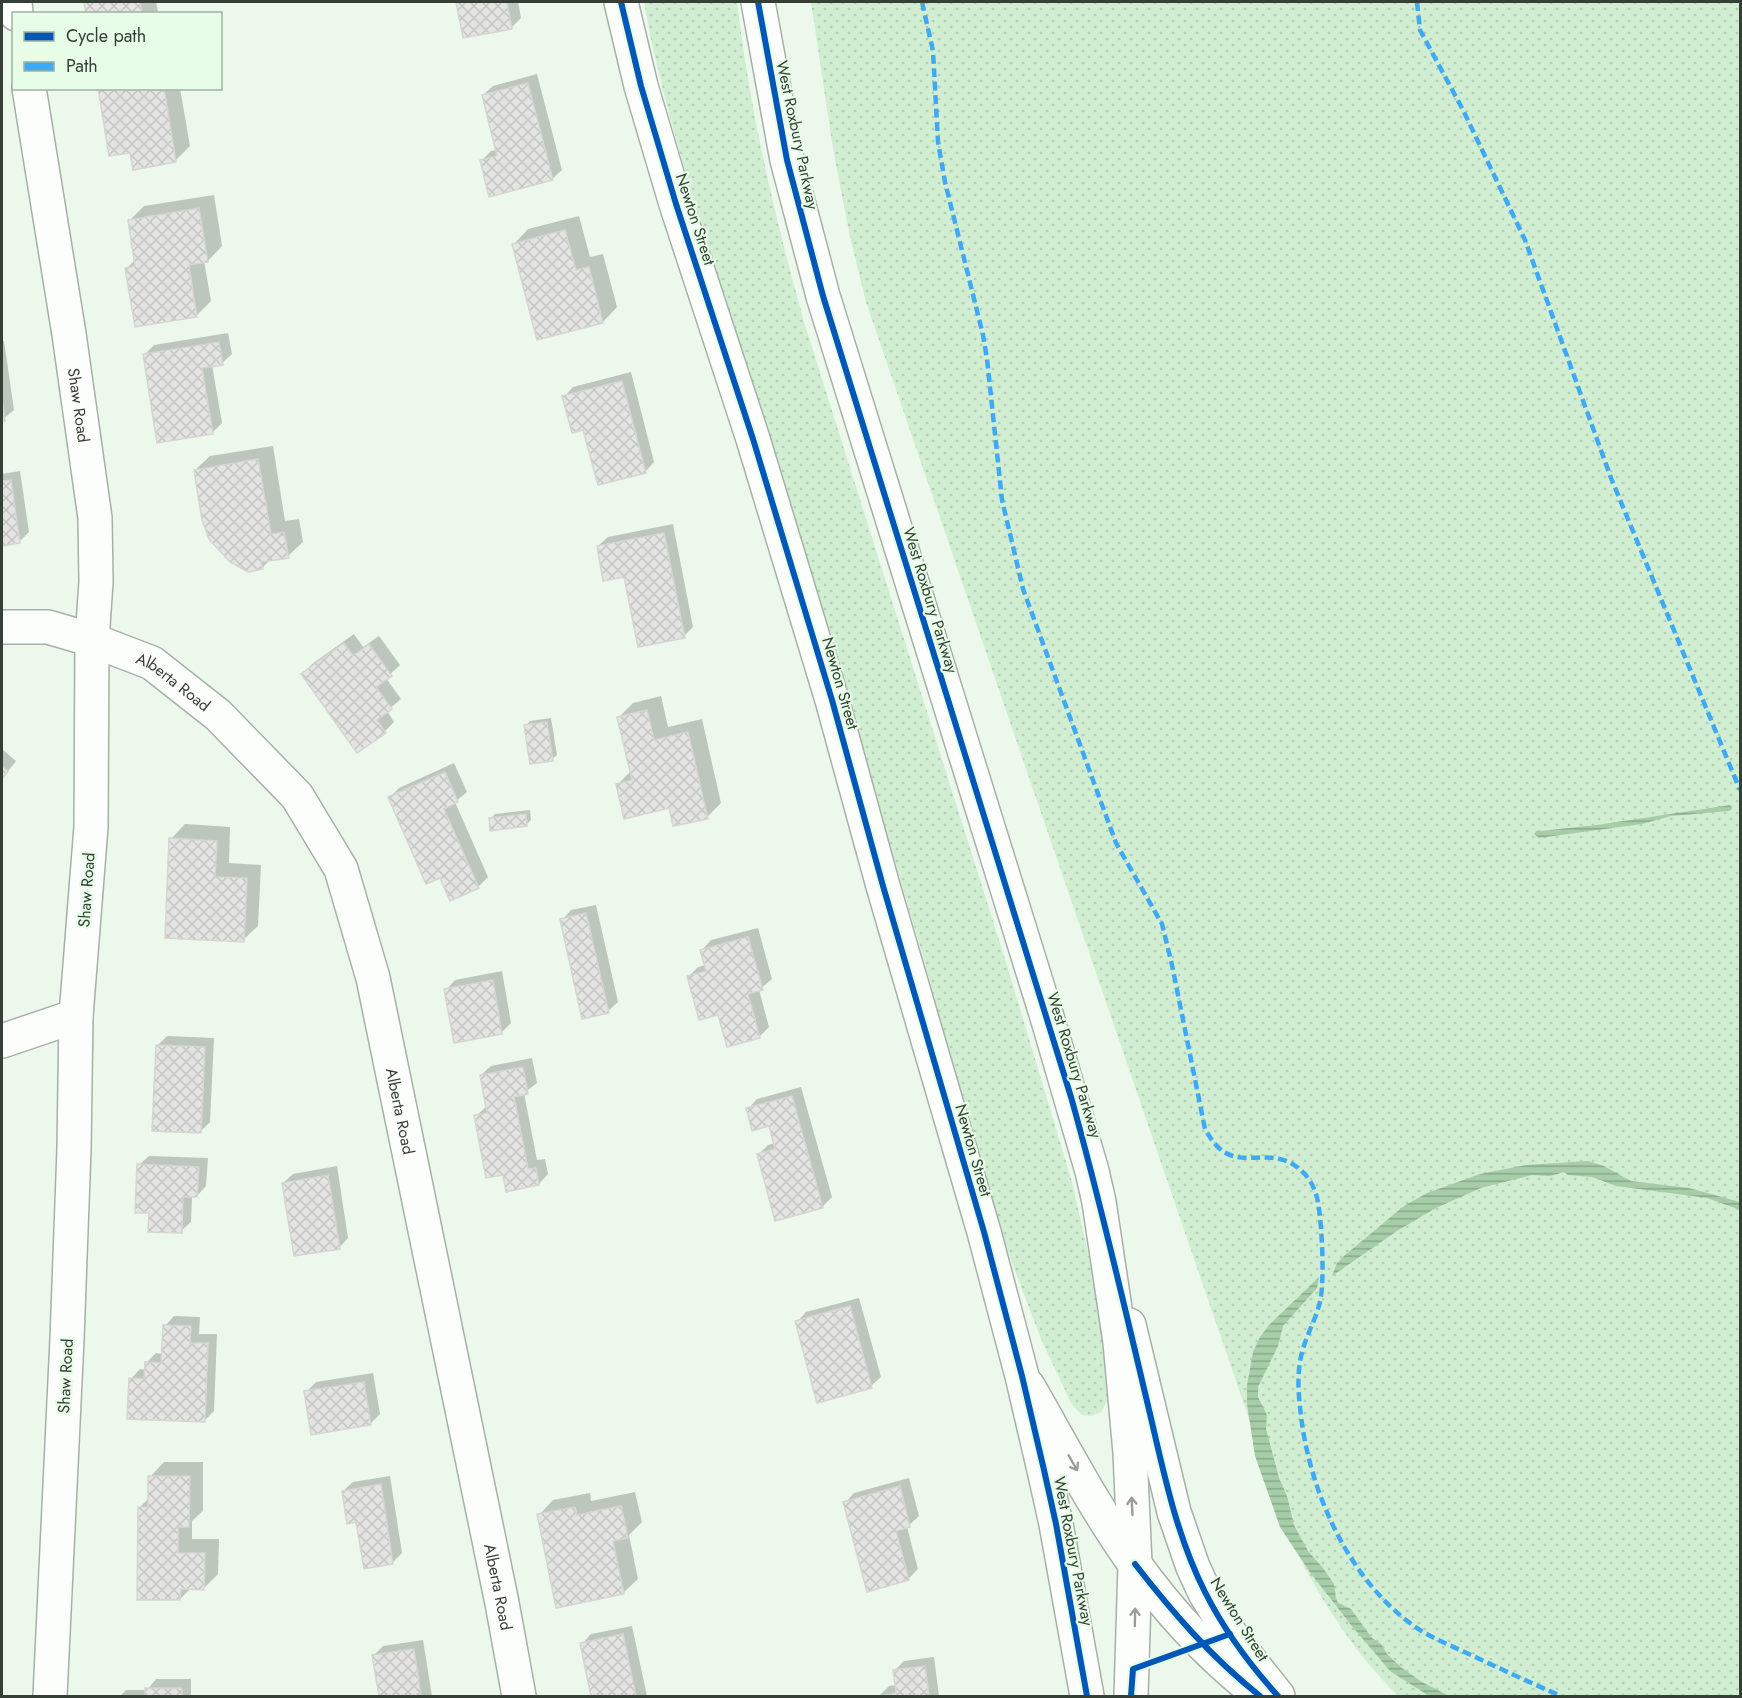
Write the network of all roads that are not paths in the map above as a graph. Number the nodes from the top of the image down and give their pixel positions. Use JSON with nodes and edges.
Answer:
{"nodes":[{"id":1,"x":621,"y":2,"type":"edge"},
{"id":2,"x":758,"y":2,"type":"edge"},
{"id":3,"x":29,"y":90,"type":"edge"},
{"id":4,"x":2,"y":627,"type":"edge"},
{"id":5,"x":92,"y":640,"type":"junction"},
{"id":6,"x":76,"y":1016,"type":"junction"},
{"id":7,"x":2,"y":1041,"type":"edge"},
{"id":8,"x":1099,"y":1202,"type":"junction"},
{"id":9,"x":1022,"y":1376,"type":"junction"},
{"id":10,"x":1135,"y":1564,"type":"junction"},
{"id":11,"x":50,"y":1696,"type":"edge"},
{"id":12,"x":519,"y":1696,"type":"edge"},
{"id":13,"x":1087,"y":1696,"type":"edge"},
{"id":14,"x":1131,"y":1696,"type":"edge"},
{"id":15,"x":1260,"y":1696,"type":"edge"},
{"id":16,"x":1278,"y":1696,"type":"edge"}],
"edges":[{"from":1,"to":9,"type":"main road","name":"Newton Street"},
{"from":2,"to":8,"type":"main road","name":"West Roxbury Parkway"},
{"from":3,"to":5,"type":"main road","name":"Shaw Road"},
{"from":4,"to":5,"type":"main road","name":"Alberta Road"},
{"from":5,"to":6,"type":"main road","name":"Shaw Road"},
{"from":5,"to":12,"type":"main road","name":"Alberta Road"},
{"from":6,"to":7,"type":"main road"},
{"from":6,"to":11,"type":"main road","name":"Shaw Road"},
{"from":10,"to":8,"type":"main road","name":"West Roxbury Parkway","one_way":true},
{"from":8,"to":16,"type":"main road","name":"Newton Street"},
{"from":9,"to":10,"type":"main road","name":"Newton Street","one_way":true},
{"from":9,"to":13,"type":"main road","name":"West Roxbury Parkway"},
{"from":14,"to":10,"type":"main road","name":"West Roxbury Parkway","one_way":true},
{"from":10,"to":15,"type":"main road","name":"Newton Street"}]}
